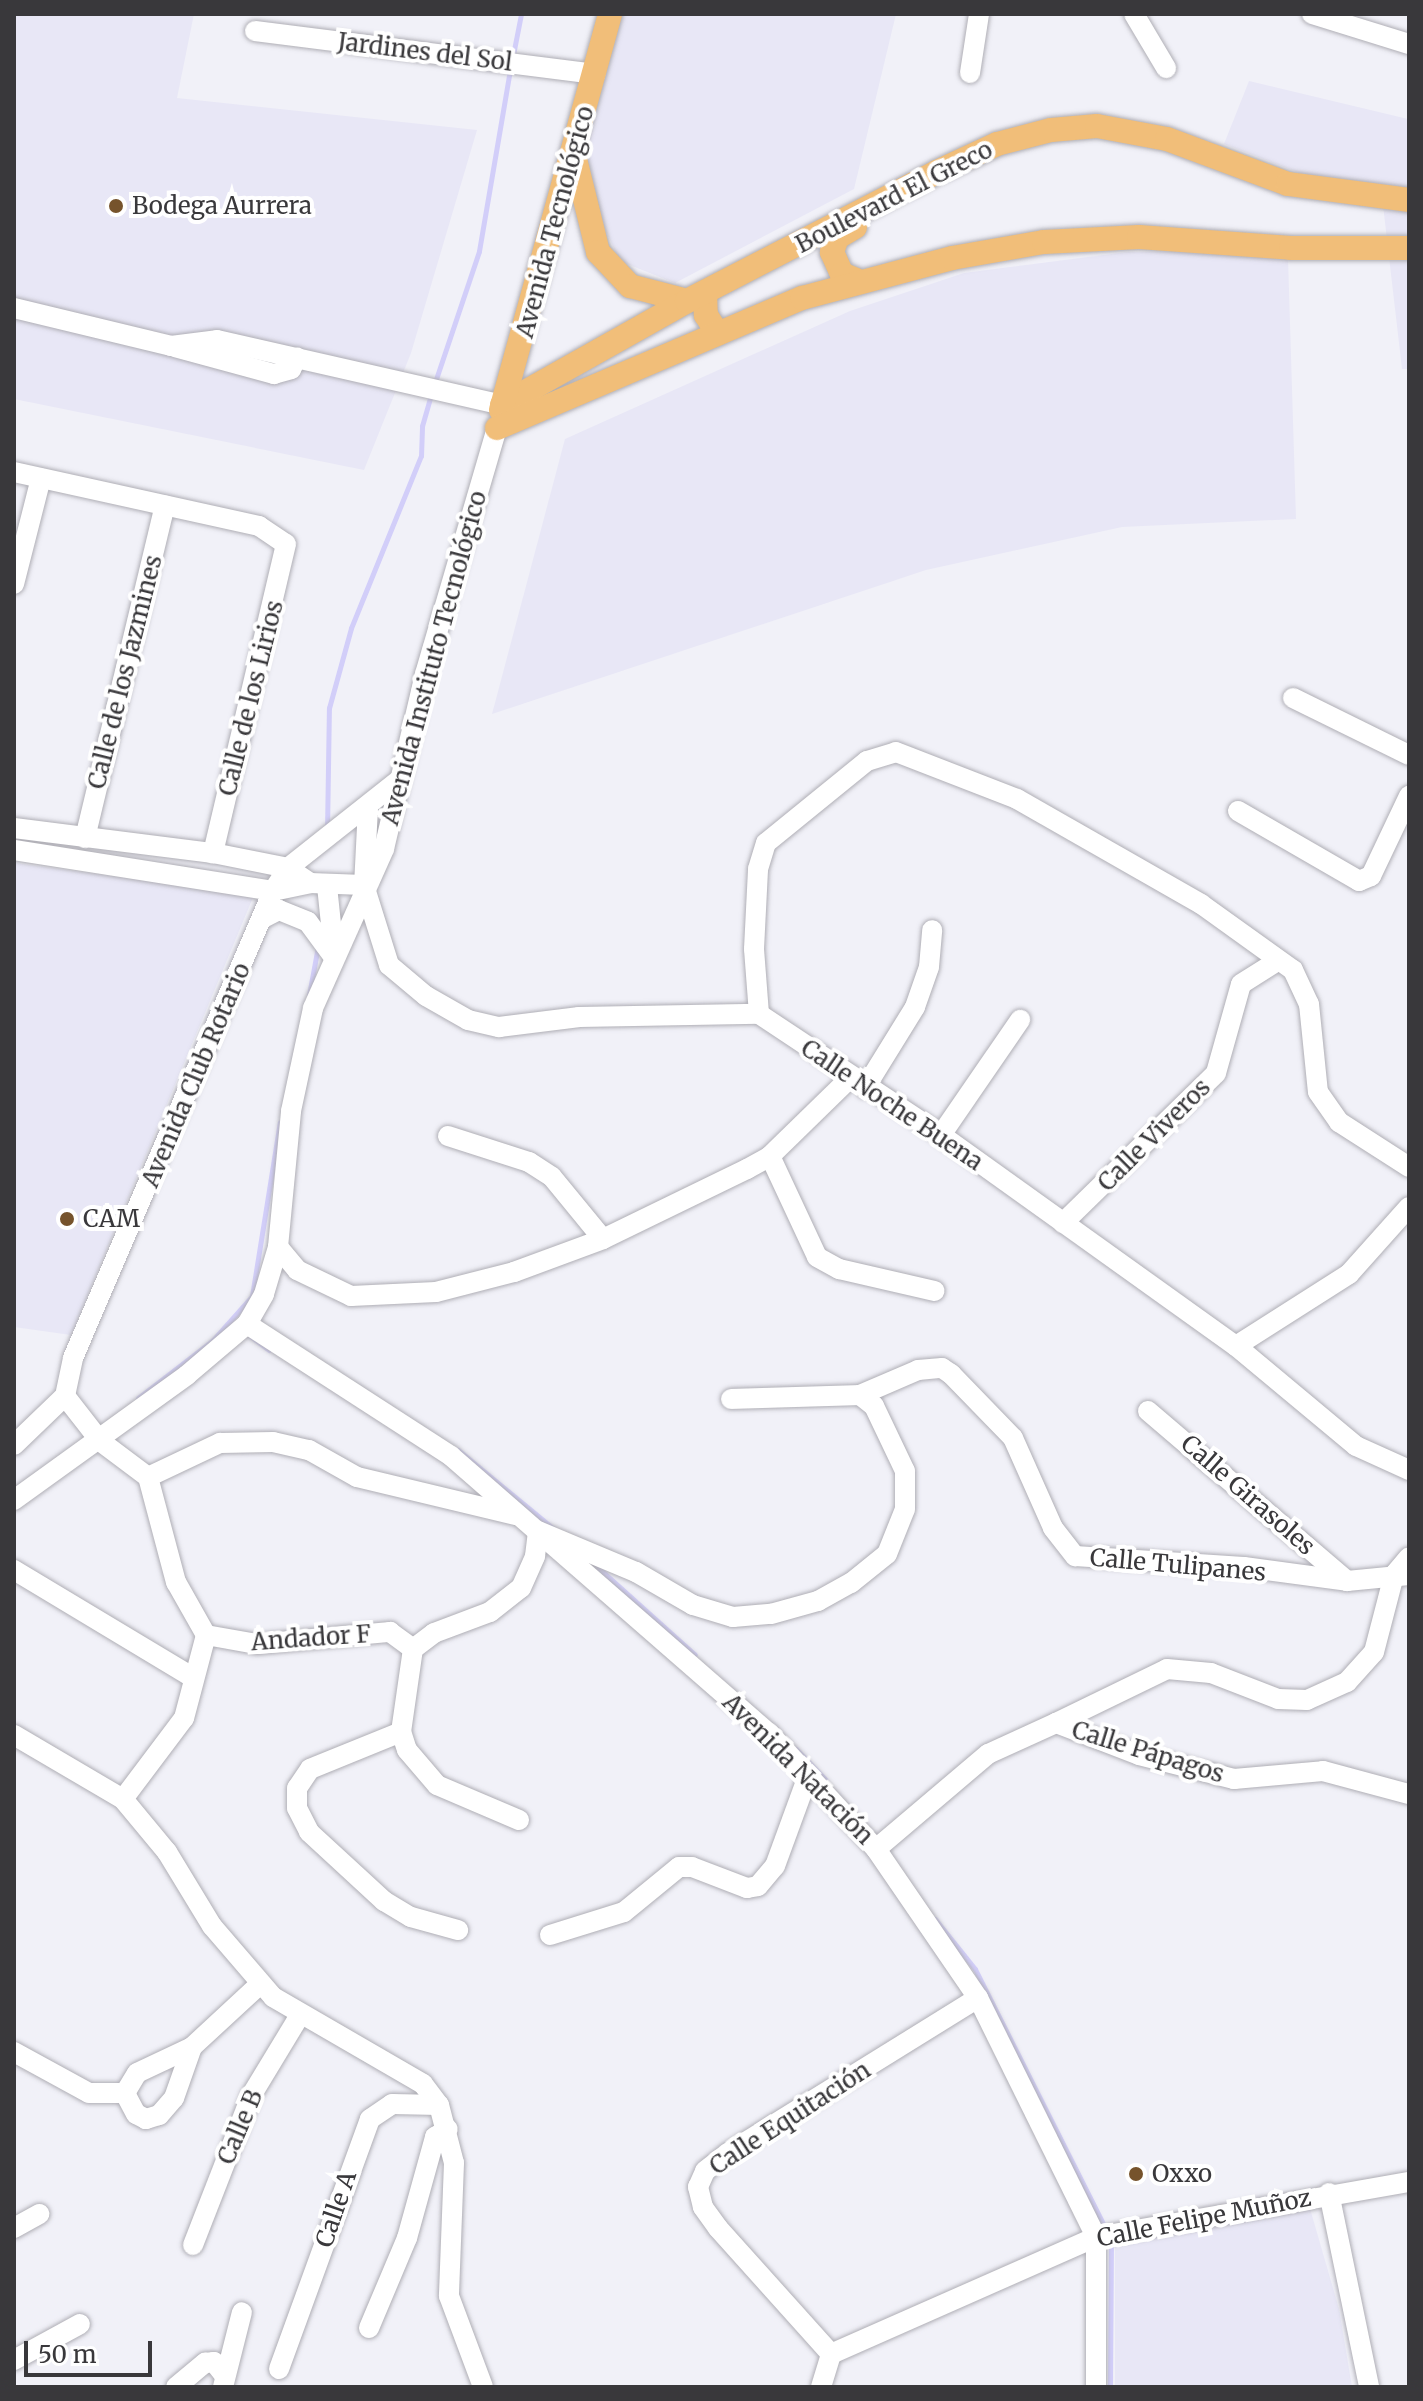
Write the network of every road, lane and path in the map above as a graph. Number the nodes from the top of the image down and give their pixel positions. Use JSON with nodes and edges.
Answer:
{"nodes":[{"id":1,"x":610,"y":14,"type":"edge"},
{"id":2,"x":979,"y":14,"type":"edge"},
{"id":3,"x":1134,"y":14,"type":"edge"},
{"id":4,"x":1312,"y":14,"type":"edge"},
{"id":5,"x":255,"y":31,"type":"dead end"},
{"id":6,"x":1409,"y":44,"type":"edge"},
{"id":7,"x":1166,"y":68,"type":"dead end"},
{"id":8,"x":970,"y":73,"type":"dead end"},
{"id":9,"x":595,"y":74,"type":"junction"},
{"id":10,"x":574,"y":152,"type":"junction"},
{"id":11,"x":898,"y":193,"type":"junction"},
{"id":12,"x":1409,"y":200,"type":"edge"},
{"id":13,"x":1409,"y":233,"type":"edge"},
{"id":14,"x":1291,"y":248,"type":"junction"},
{"id":15,"x":1409,"y":248,"type":"edge"},
{"id":16,"x":856,"y":280,"type":"junction"},
{"id":17,"x":696,"y":297,"type":"junction"},
{"id":18,"x":14,"y":308,"type":"edge"},
{"id":19,"x":718,"y":334,"type":"junction"},
{"id":20,"x":499,"y":416,"type":"junction"},
{"id":21,"x":14,"y":472,"type":"edge"},
{"id":22,"x":41,"y":478,"type":"junction"},
{"id":23,"x":165,"y":505,"type":"junction"},
{"id":24,"x":14,"y":584,"type":"edge"},
{"id":25,"x":1293,"y":698,"type":"dead end"},
{"id":26,"x":1409,"y":755,"type":"edge"},
{"id":27,"x":399,"y":780,"type":"junction"},
{"id":28,"x":1409,"y":796,"type":"edge"},
{"id":29,"x":368,"y":807,"type":"junction"},
{"id":30,"x":1238,"y":811,"type":"dead end"},
{"id":31,"x":14,"y":828,"type":"edge"},
{"id":32,"x":85,"y":838,"type":"junction"},
{"id":33,"x":14,"y":850,"type":"edge"},
{"id":34,"x":213,"y":853,"type":"junction"},
{"id":35,"x":288,"y":868,"type":"junction"},
{"id":36,"x":319,"y":884,"type":"junction"},
{"id":37,"x":364,"y":885,"type":"junction"},
{"id":38,"x":273,"y":891,"type":"junction"},
{"id":39,"x":263,"y":918,"type":"junction"},
{"id":40,"x":932,"y":930,"type":"dead end"},
{"id":41,"x":329,"y":948,"type":"junction"},
{"id":42,"x":1276,"y":962,"type":"junction"},
{"id":43,"x":759,"y":1014,"type":"junction"},
{"id":44,"x":1020,"y":1020,"type":"dead end"},
{"id":45,"x":858,"y":1083,"type":"junction"},
{"id":46,"x":941,"y":1135,"type":"junction"},
{"id":47,"x":448,"y":1136,"type":"dead end"},
{"id":48,"x":770,"y":1156,"type":"junction"},
{"id":49,"x":1409,"y":1167,"type":"edge"},
{"id":50,"x":1409,"y":1207,"type":"edge"},
{"id":51,"x":1063,"y":1223,"type":"junction"},
{"id":52,"x":603,"y":1239,"type":"junction"},
{"id":53,"x":278,"y":1247,"type":"junction"},
{"id":54,"x":935,"y":1291,"type":"dead end"},
{"id":55,"x":247,"y":1324,"type":"junction"},
{"id":56,"x":1236,"y":1346,"type":"junction"},
{"id":57,"x":860,"y":1395,"type":"junction"},
{"id":58,"x":65,"y":1396,"type":"junction"},
{"id":59,"x":731,"y":1399,"type":"dead end"},
{"id":60,"x":1148,"y":1411,"type":"dead end"},
{"id":61,"x":100,"y":1441,"type":"junction"},
{"id":62,"x":14,"y":1445,"type":"edge"},
{"id":63,"x":1409,"y":1470,"type":"edge"},
{"id":64,"x":148,"y":1477,"type":"junction"},
{"id":65,"x":14,"y":1500,"type":"edge"},
{"id":66,"x":520,"y":1516,"type":"junction"},
{"id":67,"x":538,"y":1531,"type":"junction"},
{"id":68,"x":1409,"y":1557,"type":"edge"},
{"id":69,"x":14,"y":1570,"type":"edge"},
{"id":70,"x":1401,"y":1575,"type":"edge"},
{"id":71,"x":1347,"y":1581,"type":"junction"},
{"id":72,"x":206,"y":1635,"type":"junction"},
{"id":73,"x":413,"y":1649,"type":"junction"},
{"id":74,"x":192,"y":1677,"type":"junction"},
{"id":75,"x":1056,"y":1723,"type":"junction"},
{"id":76,"x":401,"y":1732,"type":"junction"},
{"id":77,"x":14,"y":1735,"type":"edge"},
{"id":78,"x":808,"y":1776,"type":"junction"},
{"id":79,"x":1409,"y":1794,"type":"edge"},
{"id":80,"x":123,"y":1799,"type":"junction"},
{"id":81,"x":519,"y":1820,"type":"dead end"},
{"id":82,"x":876,"y":1849,"type":"junction"},
{"id":83,"x":458,"y":1930,"type":"dead end"},
{"id":84,"x":550,"y":1935,"type":"dead end"},
{"id":85,"x":260,"y":1984,"type":"junction"},
{"id":86,"x":978,"y":1998,"type":"junction"},
{"id":87,"x":300,"y":2015,"type":"junction"},
{"id":88,"x":192,"y":2047,"type":"junction"},
{"id":89,"x":14,"y":2052,"type":"edge"},
{"id":90,"x":125,"y":2093,"type":"junction"},
{"id":91,"x":439,"y":2105,"type":"junction"},
{"id":92,"x":448,"y":2129,"type":"junction"},
{"id":93,"x":1409,"y":2182,"type":"edge"},
{"id":94,"x":1329,"y":2193,"type":"junction"},
{"id":95,"x":39,"y":2214,"type":"dead end"},
{"id":96,"x":14,"y":2228,"type":"edge"},
{"id":97,"x":1096,"y":2237,"type":"junction"},
{"id":98,"x":193,"y":2245,"type":"dead end"},
{"id":99,"x":242,"y":2312,"type":"dead end"},
{"id":100,"x":80,"y":2324,"type":"dead end"},
{"id":101,"x":369,"y":2328,"type":"dead end"},
{"id":102,"x":831,"y":2354,"type":"junction"},
{"id":103,"x":14,"y":2360,"type":"edge"},
{"id":104,"x":279,"y":2369,"type":"dead end"},
{"id":105,"x":223,"y":2381,"type":"edge"},
{"id":106,"x":176,"y":2387,"type":"edge"},
{"id":107,"x":483,"y":2387,"type":"edge"},
{"id":108,"x":821,"y":2387,"type":"edge"},
{"id":109,"x":1096,"y":2387,"type":"edge"},
{"id":110,"x":1369,"y":2387,"type":"edge"}],
"edges":[{"from":1,"to":9,"type":"main road","name":"Avenida Tecnológico"},
{"from":2,"to":8,"type":"street"},
{"from":3,"to":7,"type":"street"},
{"from":4,"to":6,"type":"street"},
{"from":5,"to":9,"type":"street","name":"Jardines del Sol"},
{"from":9,"to":10,"type":"main road","name":"Avenida Tecnológico"},
{"from":10,"to":17,"type":"main road"},
{"from":10,"to":20,"type":"main road","name":"Avenida Tecnológico"},
{"from":11,"to":12,"type":"main road","name":"Boulevard El Greco"},
{"from":11,"to":16,"type":"main road"},
{"from":11,"to":17,"type":"main road","name":"Boulevard El Greco"},
{"from":13,"to":14,"type":"main road"},
{"from":14,"to":15,"type":"main road"},
{"from":14,"to":16,"type":"main road"},
{"from":16,"to":19,"type":"main road"},
{"from":17,"to":19,"type":"main road"},
{"from":17,"to":20,"type":"main road","name":"Boulevard El Greco"},
{"from":18,"to":20,"type":"street"},
{"from":19,"to":20,"type":"main road"},
{"from":20,"to":27,"type":"street","name":"Avenida Instituto Tecnológico"},
{"from":21,"to":22,"type":"street"},
{"from":22,"to":23,"type":"street"},
{"from":22,"to":24,"type":"street"},
{"from":23,"to":32,"type":"street","name":"Calle de los Jazmines"},
{"from":23,"to":34,"type":"street","name":"Calle de los Lirios"},
{"from":25,"to":26,"type":"street"},
{"from":27,"to":29,"type":"street","name":"Avenida Club Rotario"},
{"from":27,"to":37,"type":"street","name":"Avenida Instituto Tecnológico"},
{"from":28,"to":30,"type":"street"},
{"from":29,"to":35,"type":"street","name":"Avenida Club Rotario"},
{"from":29,"to":37,"type":"street"},
{"from":31,"to":32,"type":"street"},
{"from":32,"to":34,"type":"street"},
{"from":33,"to":38,"type":"street"},
{"from":34,"to":35,"type":"street"},
{"from":35,"to":36,"type":"street"},
{"from":35,"to":38,"type":"street","name":"Avenida Club Rotario"},
{"from":36,"to":37,"type":"street"},
{"from":36,"to":38,"type":"street"},
{"from":36,"to":41,"type":"street"},
{"from":37,"to":41,"type":"street","name":"Avenida Instituto Tecnológico"},
{"from":37,"to":43,"type":"street"},
{"from":38,"to":39,"type":"street","name":"Avenida Club Rotario"},
{"from":39,"to":41,"type":"street"},
{"from":39,"to":58,"type":"street","name":"Avenida Club Rotario"},
{"from":40,"to":45,"type":"street"},
{"from":41,"to":53,"type":"street"},
{"from":42,"to":43,"type":"street"},
{"from":42,"to":49,"type":"street"},
{"from":42,"to":51,"type":"street","name":"Calle Viveros"},
{"from":43,"to":45,"type":"street","name":"Calle Noche Buena"},
{"from":44,"to":46,"type":"street"},
{"from":45,"to":46,"type":"street","name":"Calle Noche Buena"},
{"from":45,"to":48,"type":"street"},
{"from":46,"to":51,"type":"street","name":"Calle Noche Buena"},
{"from":47,"to":52,"type":"street"},
{"from":48,"to":52,"type":"street"},
{"from":48,"to":54,"type":"street"},
{"from":50,"to":56,"type":"street"},
{"from":51,"to":56,"type":"street","name":"Calle Noche Buena"},
{"from":52,"to":53,"type":"street"},
{"from":53,"to":55,"type":"street"},
{"from":55,"to":61,"type":"street"},
{"from":55,"to":66,"type":"street","name":"Avenida Natación"},
{"from":56,"to":63,"type":"street","name":"Calle Noche Buena"},
{"from":57,"to":59,"type":"street","name":"Calle Tulipanes"},
{"from":57,"to":67,"type":"street"},
{"from":57,"to":71,"type":"street","name":"Calle Tulipanes"},
{"from":58,"to":61,"type":"street"},
{"from":58,"to":62,"type":"street"},
{"from":60,"to":71,"type":"street","name":"Calle Girasoles"},
{"from":61,"to":64,"type":"street"},
{"from":61,"to":65,"type":"street"},
{"from":64,"to":66,"type":"street"},
{"from":64,"to":72,"type":"street"},
{"from":66,"to":67,"type":"street","name":"Avenida Natación"},
{"from":67,"to":73,"type":"street"},
{"from":67,"to":78,"type":"street","name":"Avenida Natación"},
{"from":68,"to":70,"type":"street"},
{"from":69,"to":74,"type":"street"},
{"from":70,"to":71,"type":"street","name":"Calle Tulipanes"},
{"from":70,"to":75,"type":"street"},
{"from":72,"to":73,"type":"street","name":"Andador F"},
{"from":72,"to":74,"type":"street"},
{"from":73,"to":76,"type":"street"},
{"from":74,"to":80,"type":"street"},
{"from":75,"to":79,"type":"street","name":"Calle Pápagos"},
{"from":75,"to":82,"type":"street","name":"Calle Pápagos"},
{"from":76,"to":81,"type":"street"},
{"from":76,"to":83,"type":"street"},
{"from":77,"to":80,"type":"street"},
{"from":78,"to":82,"type":"street","name":"Avenida Natación"},
{"from":78,"to":84,"type":"street"},
{"from":80,"to":85,"type":"street"},
{"from":82,"to":86,"type":"street","name":"Avenida Natación"},
{"from":85,"to":87,"type":"street"},
{"from":85,"to":88,"type":"street"},
{"from":86,"to":97,"type":"street","name":"Avenida Natación"},
{"from":86,"to":102,"type":"street","name":"Calle Equitación"},
{"from":87,"to":91,"type":"street"},
{"from":87,"to":98,"type":"street","name":"Calle B"},
{"from":88,"to":90,"type":"street"},
{"from":88,"to":90,"type":"street"},
{"from":89,"to":90,"type":"street"},
{"from":91,"to":92,"type":"street"},
{"from":91,"to":104,"type":"street","name":"Calle A"},
{"from":92,"to":101,"type":"street"},
{"from":92,"to":107,"type":"street"},
{"from":93,"to":94,"type":"street","name":"Calle Felipe Muñoz"},
{"from":94,"to":97,"type":"street","name":"Calle Felipe Muñoz"},
{"from":94,"to":110,"type":"street"},
{"from":95,"to":96,"type":"street"},
{"from":97,"to":102,"type":"street","name":"Calle Felipe Muñoz"},
{"from":97,"to":109,"type":"street","name":"Avenida Natación"},
{"from":99,"to":105,"type":"street"},
{"from":100,"to":103,"type":"street"},
{"from":102,"to":108,"type":"street"},
{"from":105,"to":106,"type":"street"}]}
